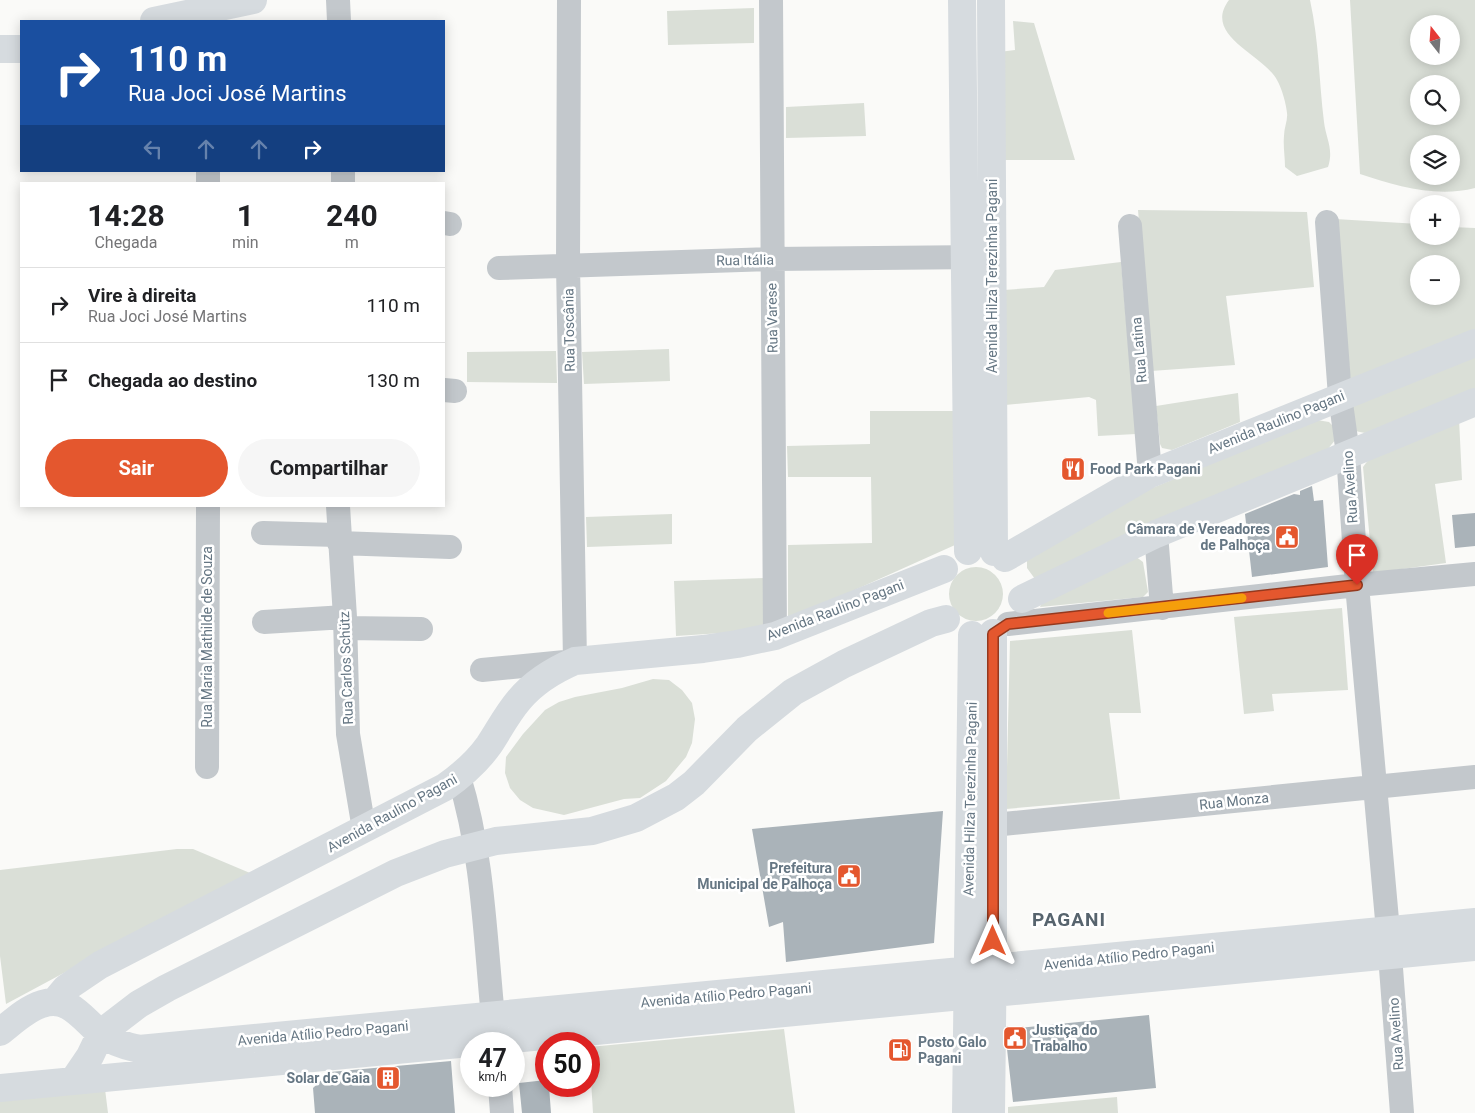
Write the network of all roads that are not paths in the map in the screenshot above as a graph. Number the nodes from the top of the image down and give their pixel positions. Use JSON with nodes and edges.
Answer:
{"nodes":[{"id":1,"x":253,"y":0,"type":"edge"},
{"id":2,"x":338,"y":0,"type":"edge"},
{"id":3,"x":569,"y":0,"type":"edge"},
{"id":4,"x":771,"y":0,"type":"edge"},
{"id":5,"x":962,"y":0,"type":"edge"},
{"id":6,"x":991,"y":0,"type":"edge"},
{"id":7,"x":208,"y":16,"type":"edge"},
{"id":8,"x":165,"y":20,"type":"edge"},
{"id":9,"x":339,"y":20,"type":"edge"},
{"id":10,"x":0,"y":49,"type":"edge"},
{"id":11,"x":20,"y":49,"type":"edge"},
{"id":12,"x":1327,"y":222,"type":"dead end"},
{"id":13,"x":1130,"y":226,"type":"dead end"},
{"id":14,"x":964,"y":257,"type":"junction"},
{"id":15,"x":992,"y":257,"type":"junction"},
{"id":16,"x":771,"y":259,"type":"junction"},
{"id":17,"x":568,"y":265,"type":"junction"},
{"id":18,"x":499,"y":268,"type":"dead end"},
{"id":19,"x":1475,"y":343,"type":"edge"},
{"id":20,"x":1340,"y":396,"type":"junction"},
{"id":21,"x":1475,"y":402,"type":"edge"},
{"id":22,"x":1348,"y":454,"type":"junction"},
{"id":23,"x":1150,"y":474,"type":"junction"},
{"id":24,"x":208,"y":507,"type":"edge"},
{"id":25,"x":338,"y":507,"type":"edge"},
{"id":26,"x":263,"y":533,"type":"dead end"},
{"id":27,"x":1156,"y":534,"type":"junction"},
{"id":28,"x":339,"y":539,"type":"junction"},
{"id":29,"x":450,"y":547,"type":"dead end"},
{"id":30,"x":989,"y":554,"type":"junction"},
{"id":31,"x":944,"y":569,"type":"junction"},
{"id":32,"x":1475,"y":574,"type":"edge"},
{"id":33,"x":1357,"y":585,"type":"junction"},
{"id":34,"x":1022,"y":599,"type":"junction"},
{"id":35,"x":1162,"y":608,"type":"junction"},
{"id":36,"x":946,"y":619,"type":"junction"},
{"id":37,"x":264,"y":622,"type":"dead end"},
{"id":38,"x":345,"y":623,"type":"junction"},
{"id":39,"x":421,"y":629,"type":"dead end"},
{"id":40,"x":991,"y":631,"type":"junction"},
{"id":41,"x":775,"y":636,"type":"junction"},
{"id":42,"x":575,"y":661,"type":"junction"},
{"id":43,"x":482,"y":670,"type":"dead end"},
{"id":44,"x":207,"y":767,"type":"dead end"},
{"id":45,"x":459,"y":777,"type":"junction"},
{"id":46,"x":1475,"y":777,"type":"edge"},
{"id":47,"x":1375,"y":786,"type":"junction"},
{"id":48,"x":993,"y":825,"type":"junction"},
{"id":49,"x":364,"y":829,"type":"junction"},
{"id":50,"x":475,"y":845,"type":"junction"},
{"id":51,"x":1475,"y":922,"type":"edge"},
{"id":52,"x":1389,"y":943,"type":"junction"},
{"id":53,"x":1475,"y":947,"type":"edge"},
{"id":54,"x":980,"y":983,"type":"junction"},
{"id":55,"x":55,"y":1001,"type":"junction"},
{"id":56,"x":0,"y":1032,"type":"edge"},
{"id":57,"x":495,"y":1032,"type":"edge"},
{"id":58,"x":514,"y":1032,"type":"edge"},
{"id":59,"x":101,"y":1033,"type":"junction"},
{"id":60,"x":460,"y":1035,"type":"edge"},
{"id":61,"x":460,"y":1038,"type":"edge"},
{"id":62,"x":73,"y":1081,"type":"junction"},
{"id":63,"x":0,"y":1088,"type":"edge"},
{"id":64,"x":501,"y":1097,"type":"edge"},
{"id":65,"x":502,"y":1113,"type":"edge"},
{"id":66,"x":966,"y":1113,"type":"edge"},
{"id":67,"x":991,"y":1113,"type":"edge"},
{"id":68,"x":1402,"y":1113,"type":"edge"}],
"edges":[{"from":1,"to":7,"type":"main road"},
{"from":2,"to":9,"type":"street"},
{"from":3,"to":17,"type":"street","name":"Rua Toscânia"},
{"from":4,"to":16,"type":"street","name":"Rua Varese"},
{"from":5,"to":14,"type":"main road","name":"Avenida Hilza Terezinha Pagani"},
{"from":6,"to":15,"type":"main road","name":"Avenida Hilza Terezinha Pagani"},
{"from":7,"to":8,"type":"main road"},
{"from":10,"to":11,"type":"main road"},
{"from":12,"to":20,"type":"street","name":"Rua Avelino"},
{"from":13,"to":23,"type":"street","name":"Rua Latina"},
{"from":14,"to":15,"type":"street","name":"Rua Itália"},
{"from":14,"to":16,"type":"street","name":"Rua Itália"},
{"from":14,"to":30,"type":"main road","name":"Avenida Hilza Terezinha Pagani"},
{"from":15,"to":30,"type":"main road","name":"Avenida Hilza Terezinha Pagani"},
{"from":16,"to":17,"type":"street","name":"Rua Itália"},
{"from":16,"to":41,"type":"street","name":"Rua Varese"},
{"from":17,"to":18,"type":"street","name":"Rua Itália"},
{"from":17,"to":42,"type":"street","name":"Rua Toscânia"},
{"from":19,"to":20,"type":"main road","name":"Avenida Raulino Pagani"},
{"from":20,"to":22,"type":"street","name":"Rua Avelino"},
{"from":20,"to":23,"type":"main road","name":"Avenida Raulino Pagani"},
{"from":21,"to":22,"type":"main road"},
{"from":22,"to":27,"type":"main road"},
{"from":22,"to":33,"type":"street","name":"Rua Avelino"},
{"from":23,"to":30,"type":"main road","name":"Avenida Raulino Pagani"},
{"from":24,"to":44,"type":"street","name":"Rua Maria Mathilde de Souza"},
{"from":25,"to":28,"type":"street","name":"Rua Carlos Schütz"},
{"from":26,"to":28,"type":"street"},
{"from":27,"to":34,"type":"main road"},
{"from":27,"to":35,"type":"street"},
{"from":28,"to":29,"type":"street"},
{"from":28,"to":38,"type":"street","name":"Rua Carlos Schütz"},
{"from":30,"to":31,"type":"main road"},
{"from":30,"to":34,"type":"main road"},
{"from":31,"to":36,"type":"main road"},
{"from":31,"to":41,"type":"main road","name":"Avenida Raulino Pagani"},
{"from":32,"to":33,"type":"street"},
{"from":33,"to":35,"type":"street"},
{"from":33,"to":47,"type":"street","name":"Rua Avelino"},
{"from":34,"to":40,"type":"main road"},
{"from":35,"to":40,"type":"street"},
{"from":36,"to":40,"type":"main road"},
{"from":36,"to":50,"type":"main road"},
{"from":37,"to":38,"type":"street"},
{"from":38,"to":39,"type":"street"},
{"from":38,"to":49,"type":"street","name":"Rua Carlos Schütz"},
{"from":40,"to":48,"type":"main road","name":"Avenida Hilza Terezinha Pagani"},
{"from":40,"to":54,"type":"main road","name":"Avenida Hilza Terezinha Pagani"},
{"from":41,"to":42,"type":"main road","name":"Avenida Raulino Pagani"},
{"from":42,"to":43,"type":"street"},
{"from":42,"to":45,"type":"main road","name":"Avenida Raulino Pagani"},
{"from":45,"to":49,"type":"main road","name":"Avenida Raulino Pagani"},
{"from":45,"to":50,"type":"street"},
{"from":46,"to":47,"type":"street","name":"Rua Monza"},
{"from":47,"to":48,"type":"street","name":"Rua Monza"},
{"from":47,"to":52,"type":"street","name":"Rua Avelino"},
{"from":48,"to":54,"type":"main road","name":"Avenida Hilza Terezinha Pagani"},
{"from":49,"to":55,"type":"main road","name":"Avenida Raulino Pagani"},
{"from":50,"to":57,"type":"street"},
{"from":50,"to":59,"type":"main road"},
{"from":51,"to":52,"type":"main road","name":"Avenida Atílio Pedro Pagani"},
{"from":52,"to":53,"type":"main road","name":"Avenida Atílio Pedro Pagani"},
{"from":52,"to":54,"type":"main road","name":"Avenida Atílio Pedro Pagani"},
{"from":52,"to":68,"type":"street","name":"Rua Avelino"},
{"from":54,"to":58,"type":"main road","name":"Avenida Atílio Pedro Pagani"},
{"from":54,"to":66,"type":"main road","name":"Avenida Hilza Terezinha Pagani"},
{"from":54,"to":67,"type":"main road","name":"Avenida Hilza Terezinha Pagani"},
{"from":55,"to":56,"type":"main road"},
{"from":55,"to":59,"type":"main road","name":"Avenida Atílio Pedro Pagani"},
{"from":59,"to":60,"type":"main road","name":"Avenida Atílio Pedro Pagani"},
{"from":59,"to":62,"type":"main road"},
{"from":61,"to":62,"type":"main road","name":"Avenida Atílio Pedro Pagani"},
{"from":62,"to":63,"type":"main road","name":"Avenida Atílio Pedro Pagani"},
{"from":64,"to":65,"type":"street"}]}
